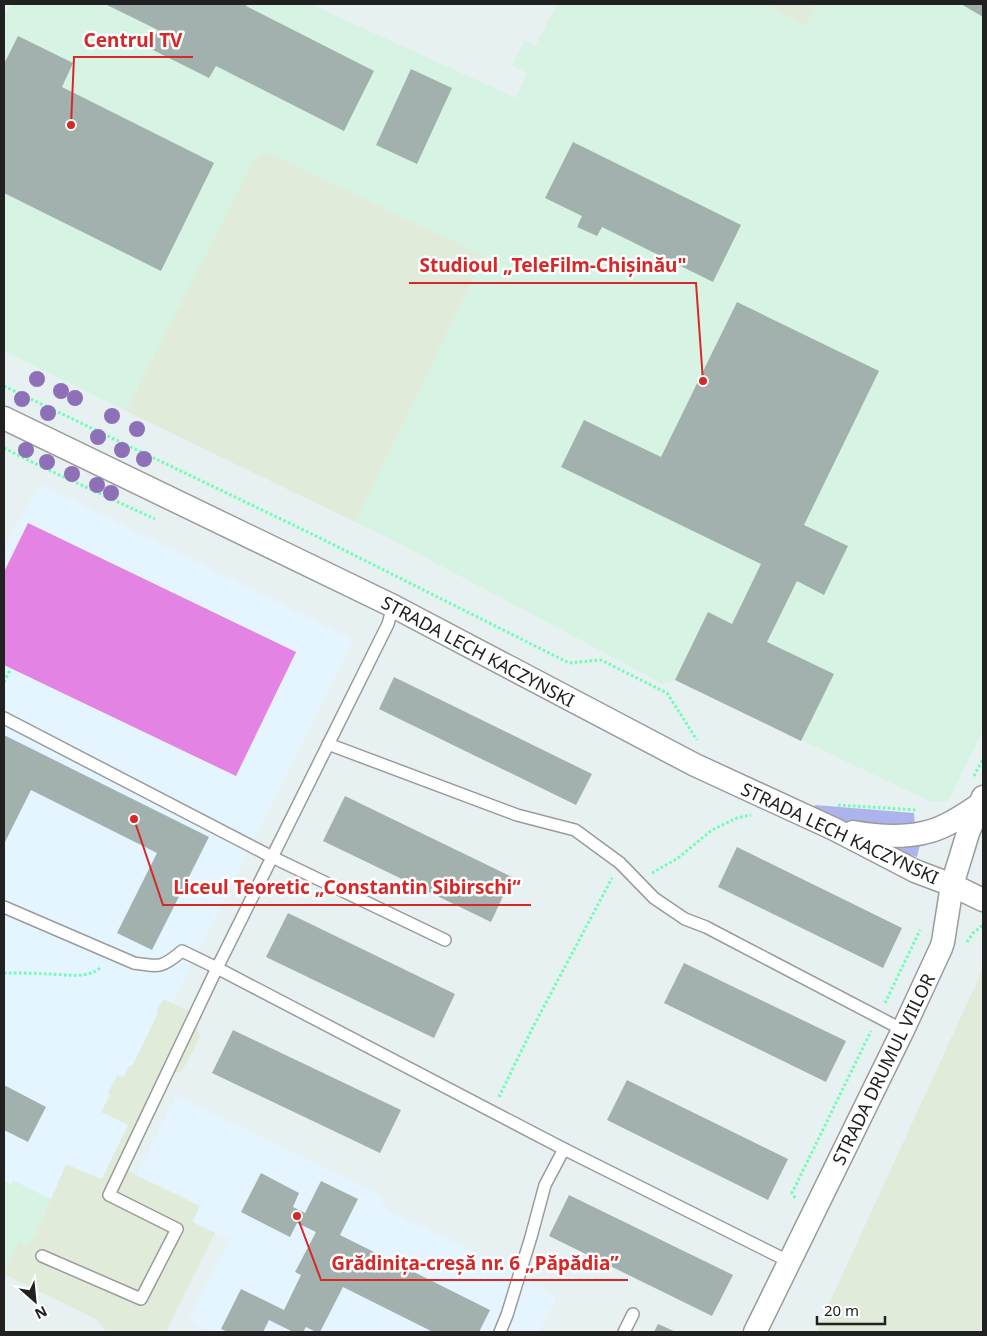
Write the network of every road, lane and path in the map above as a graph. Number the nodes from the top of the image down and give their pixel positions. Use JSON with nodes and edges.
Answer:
{"nodes":[{"id":1,"x":4,"y":386,"type":"edge"},
{"id":2,"x":4,"y":418,"type":"edge"},
{"id":3,"x":394,"y":606,"type":"junction"},
{"id":4,"x":11,"y":668,"type":"dead end"},
{"id":5,"x":4,"y":682,"type":"edge"},
{"id":6,"x":4,"y":718,"type":"edge"},
{"id":7,"x":328,"y":744,"type":"junction"},
{"id":8,"x":700,"y":745,"type":"dead end"},
{"id":9,"x":981,"y":801,"type":"edge"},
{"id":10,"x":830,"y":804,"type":"dead end"},
{"id":11,"x":918,"y":810,"type":"dead end"},
{"id":12,"x":754,"y":813,"type":"dead end"},
{"id":13,"x":834,"y":829,"type":"junction"},
{"id":14,"x":272,"y":857,"type":"junction"},
{"id":15,"x":620,"y":863,"type":"junction"},
{"id":16,"x":637,"y":881,"type":"junction"},
{"id":17,"x":952,"y":885,"type":"junction"},
{"id":18,"x":983,"y":900,"type":"edge"},
{"id":19,"x":4,"y":907,"type":"edge"},
{"id":20,"x":923,"y":923,"type":"dead end"},
{"id":21,"x":983,"y":925,"type":"edge"},
{"id":22,"x":920,"y":930,"type":"junction"},
{"id":23,"x":925,"y":932,"type":"dead end"},
{"id":24,"x":445,"y":940,"type":"dead end"},
{"id":25,"x":965,"y":946,"type":"dead end"},
{"id":26,"x":115,"y":955,"type":"junction"},
{"id":27,"x":217,"y":968,"type":"junction"},
{"id":28,"x":4,"y":973,"type":"edge"},
{"id":29,"x":878,"y":1017,"type":"junction"},
{"id":30,"x":903,"y":1030,"type":"junction"},
{"id":31,"x":492,"y":1111,"type":"junction"},
{"id":32,"x":564,"y":1149,"type":"junction"},
{"id":33,"x":797,"y":1200,"type":"dead end"},
{"id":34,"x":42,"y":1256,"type":"dead end"},
{"id":35,"x":790,"y":1262,"type":"junction"},
{"id":36,"x":633,"y":1314,"type":"dead end"},
{"id":37,"x":500,"y":1332,"type":"edge"},
{"id":38,"x":624,"y":1332,"type":"edge"},
{"id":39,"x":755,"y":1332,"type":"edge"}],
"edges":[{"from":1,"to":8,"type":"path"},
{"from":2,"to":3,"type":"street","name":"STRADA LECH KACZYNSKI"},
{"from":3,"to":7,"type":"lane"},
{"from":3,"to":13,"type":"street","name":"STRADA LECH KACZYNSKI"},
{"from":4,"to":5,"type":"path"},
{"from":6,"to":14,"type":"lane"},
{"from":7,"to":14,"type":"lane"},
{"from":7,"to":15,"type":"lane"},
{"from":9,"to":13,"type":"street"},
{"from":9,"to":17,"type":"street","name":"STRADA DRUMUL VIILOR"},
{"from":10,"to":11,"type":"path"},
{"from":12,"to":16,"type":"path"},
{"from":13,"to":17,"type":"street","name":"STRADA LECH KACZYNSKI"},
{"from":14,"to":24,"type":"lane"},
{"from":14,"to":27,"type":"lane"},
{"from":15,"to":16,"type":"lane"},
{"from":15,"to":31,"type":"path"},
{"from":16,"to":29,"type":"lane"},
{"from":17,"to":18,"type":"street","name":"STRADA LECH KACZYNSKI"},
{"from":17,"to":30,"type":"street","name":"STRADA DRUMUL VIILOR"},
{"from":19,"to":26,"type":"lane"},
{"from":20,"to":22,"type":"path"},
{"from":21,"to":25,"type":"path"},
{"from":22,"to":23,"type":"path"},
{"from":22,"to":29,"type":"path"},
{"from":26,"to":27,"type":"lane"},
{"from":26,"to":28,"type":"path"},
{"from":27,"to":31,"type":"lane"},
{"from":27,"to":34,"type":"lane"},
{"from":29,"to":30,"type":"lane"},
{"from":29,"to":33,"type":"path"},
{"from":30,"to":35,"type":"street","name":"STRADA DRUMUL VIILOR"},
{"from":31,"to":32,"type":"lane"},
{"from":32,"to":35,"type":"lane"},
{"from":32,"to":37,"type":"lane"},
{"from":35,"to":39,"type":"street","name":"STRADA DRUMUL VIILOR"},
{"from":36,"to":38,"type":"lane"}]}
